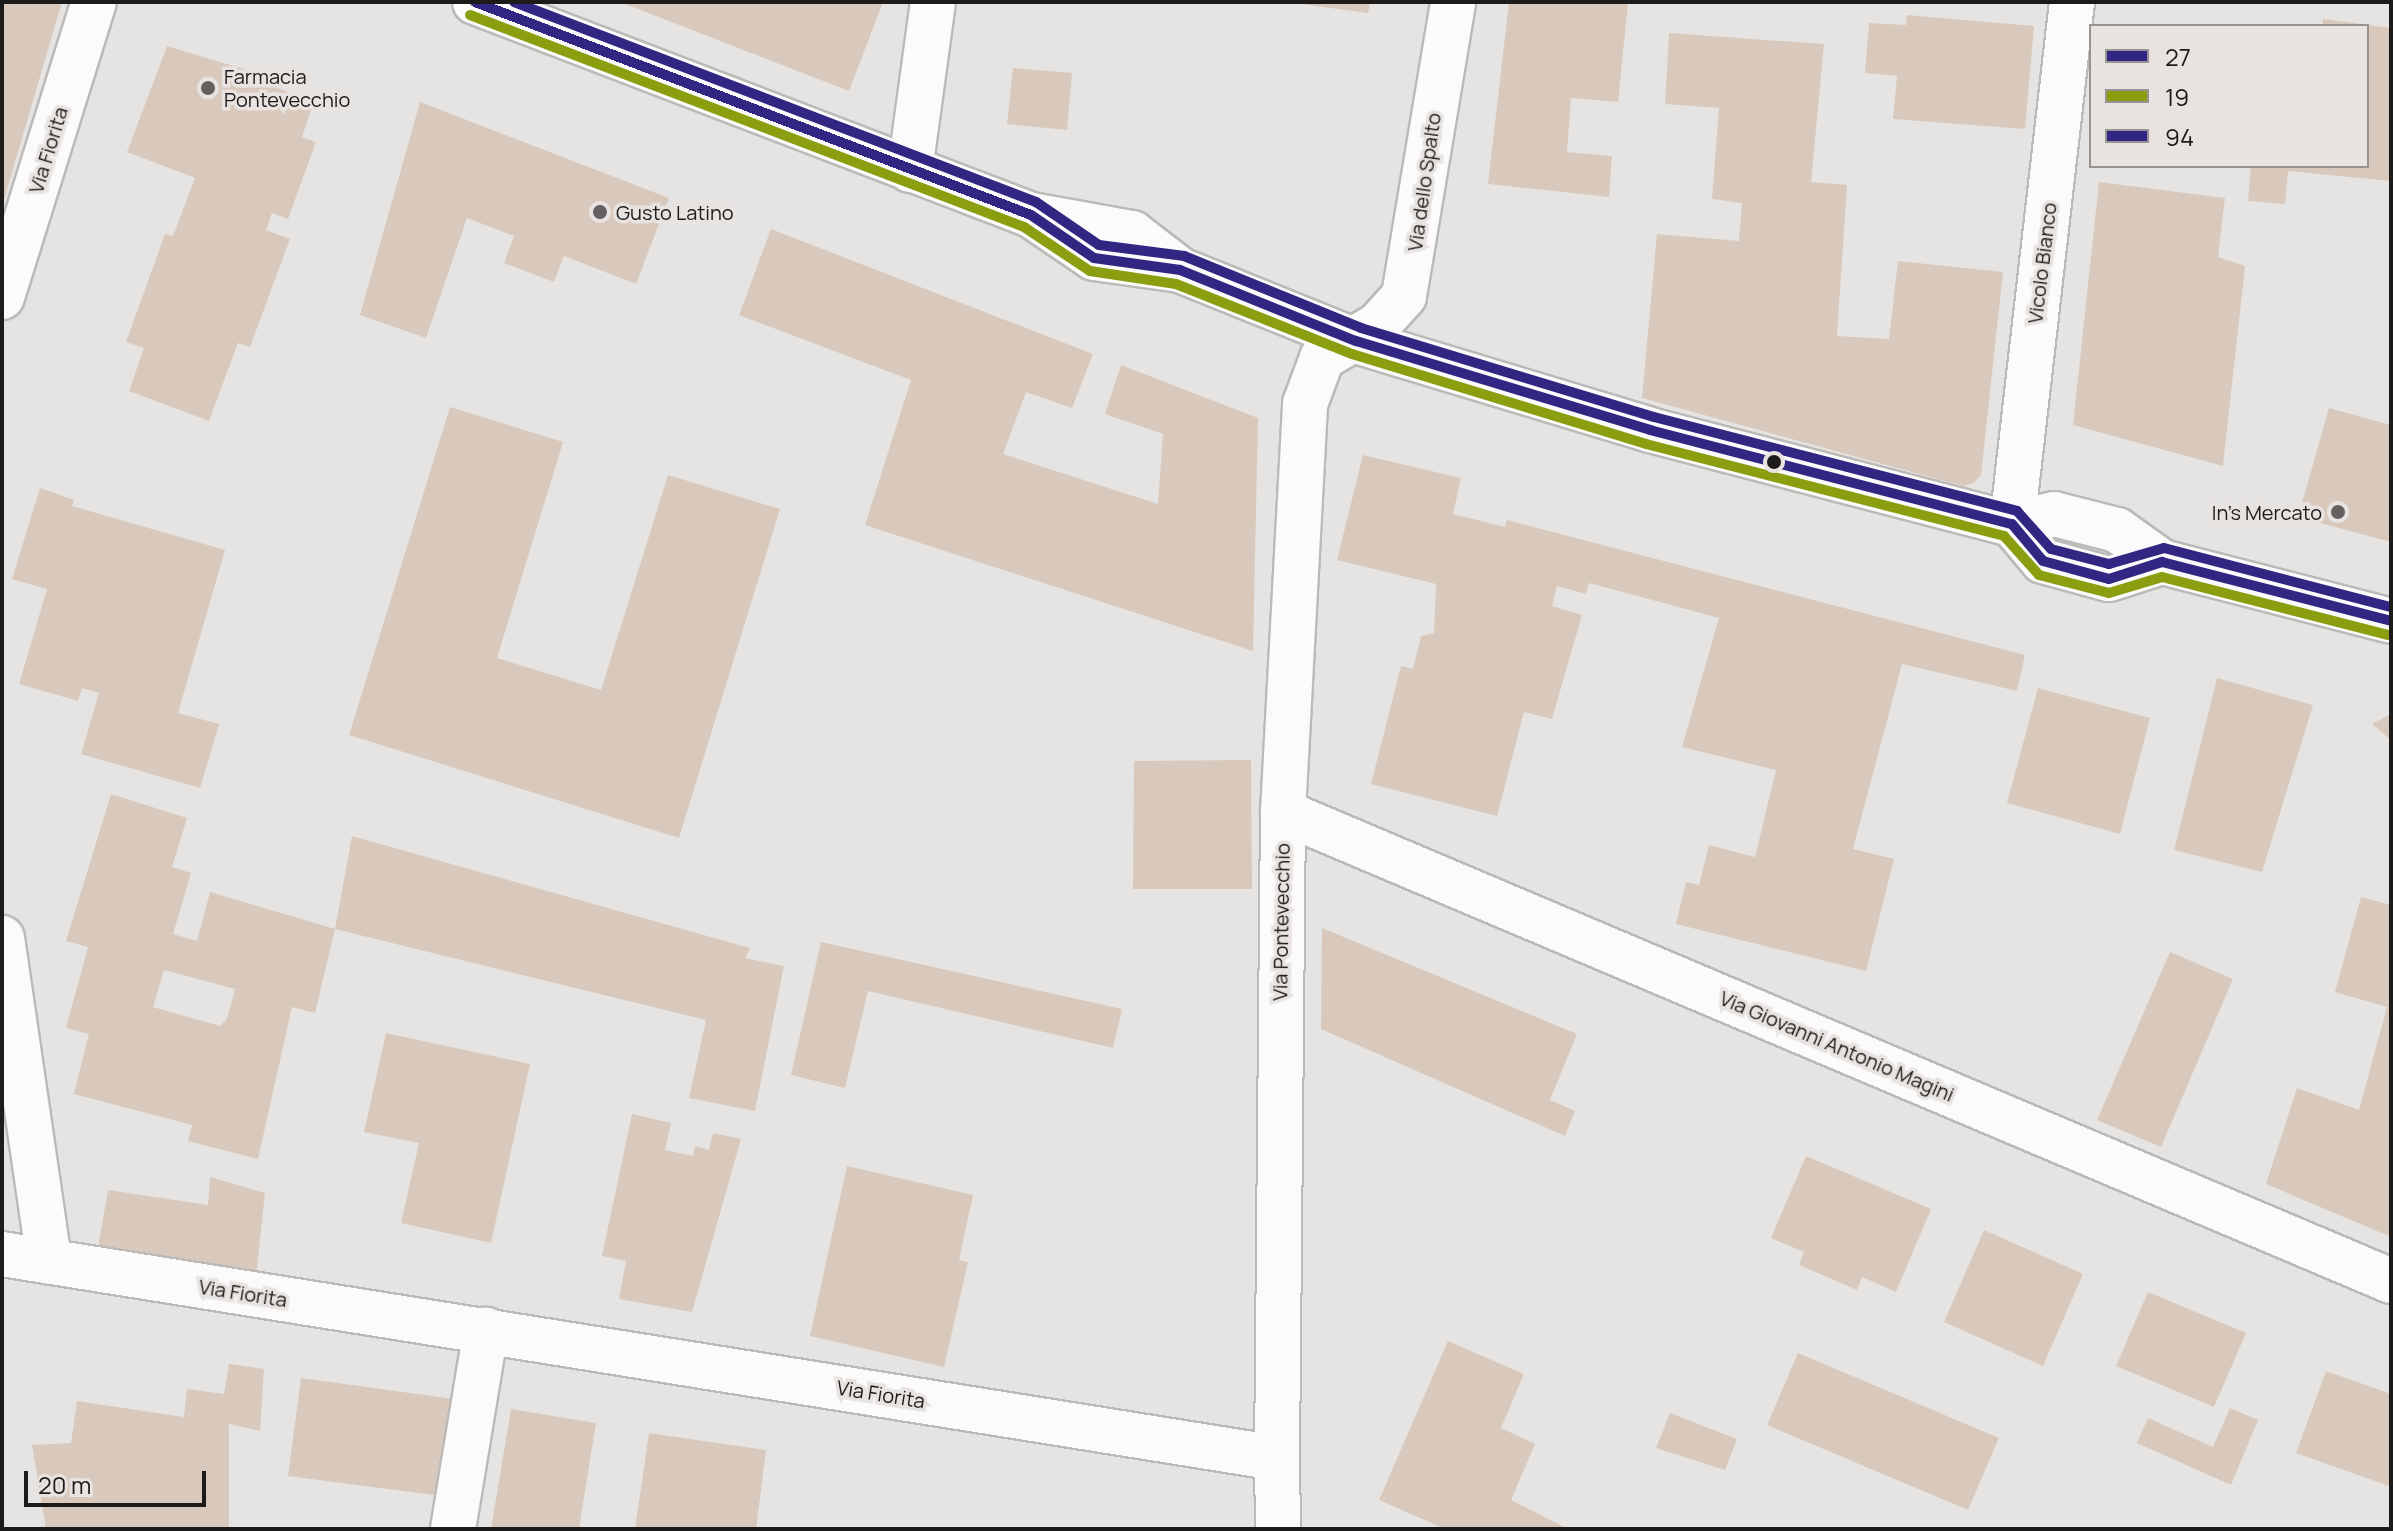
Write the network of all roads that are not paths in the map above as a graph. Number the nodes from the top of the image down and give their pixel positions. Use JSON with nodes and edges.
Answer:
{"nodes":[{"id":1,"x":94,"y":2,"type":"edge"},
{"id":2,"x":475,"y":2,"type":"edge"},
{"id":3,"x":933,"y":2,"type":"edge"},
{"id":4,"x":1453,"y":2,"type":"edge"},
{"id":5,"x":2072,"y":2,"type":"edge"},
{"id":6,"x":910,"y":170,"type":"junction"},
{"id":7,"x":2,"y":297,"type":"edge"},
{"id":8,"x":1356,"y":341,"type":"junction"},
{"id":9,"x":2012,"y":524,"type":"junction"},
{"id":10,"x":2391,"y":621,"type":"edge"},
{"id":11,"x":1283,"y":812,"type":"junction"},
{"id":12,"x":2,"y":938,"type":"edge"},
{"id":13,"x":2,"y":1254,"type":"edge"},
{"id":14,"x":49,"y":1262,"type":"junction"},
{"id":15,"x":2391,"y":1281,"type":"edge"},
{"id":16,"x":486,"y":1330,"type":"junction"},
{"id":17,"x":1277,"y":1458,"type":"junction"},
{"id":18,"x":453,"y":1529,"type":"edge"},
{"id":19,"x":1278,"y":1529,"type":"edge"}],
"edges":[{"from":1,"to":7,"type":"street","name":"Via Fiorita"},
{"from":2,"to":6,"type":"street"},
{"from":3,"to":6,"type":"street"},
{"from":4,"to":8,"type":"street","name":"Via dello Spalto"},
{"from":5,"to":9,"type":"street","name":"Vicolo Bianco"},
{"from":6,"to":8,"type":"street"},
{"from":8,"to":9,"type":"street"},
{"from":8,"to":11,"type":"street","name":"Via Pontevecchio"},
{"from":9,"to":10,"type":"street"},
{"from":11,"to":15,"type":"street","name":"Via Giovanni Antonio Magini"},
{"from":11,"to":17,"type":"street","name":"Via Pontevecchio"},
{"from":12,"to":14,"type":"street"},
{"from":13,"to":14,"type":"street","name":"Via Fiorita"},
{"from":14,"to":16,"type":"street","name":"Via Fiorita"},
{"from":16,"to":17,"type":"street","name":"Via Fiorita"},
{"from":16,"to":18,"type":"street"},
{"from":17,"to":19,"type":"street","name":"Via Pontevecchio"}]}
